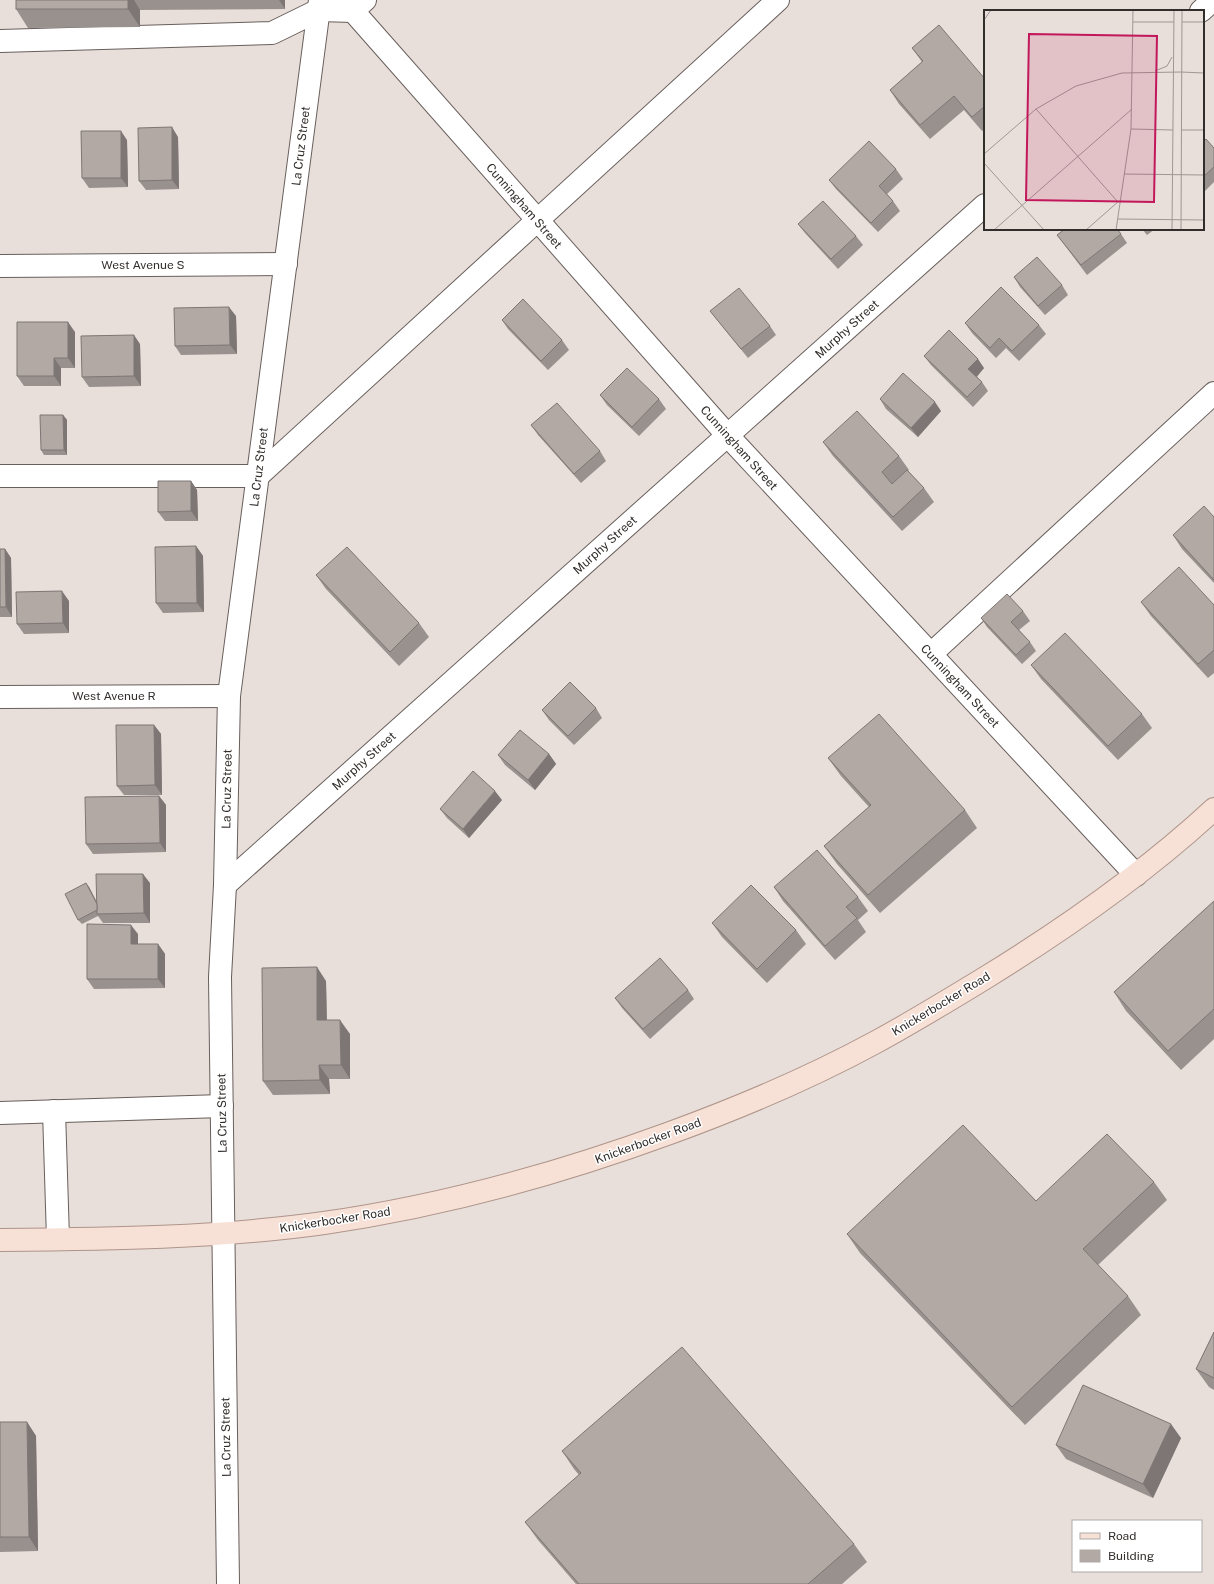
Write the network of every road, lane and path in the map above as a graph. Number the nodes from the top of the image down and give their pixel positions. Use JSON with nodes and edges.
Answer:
{"nodes":[{"id":1,"x":778,"y":0,"type":"edge"},
{"id":2,"x":1213,"y":0,"type":"edge"},
{"id":3,"x":319,"y":5,"type":"edge"},
{"id":4,"x":359,"y":6,"type":"edge"},
{"id":5,"x":1202,"y":10,"type":"edge"},
{"id":6,"x":0,"y":41,"type":"edge"},
{"id":7,"x":984,"y":206,"type":"edge"},
{"id":8,"x":536,"y":220,"type":"junction"},
{"id":9,"x":286,"y":264,"type":"junction"},
{"id":10,"x":0,"y":266,"type":"edge"},
{"id":11,"x":1214,"y":393,"type":"edge"},
{"id":12,"x":728,"y":436,"type":"junction"},
{"id":13,"x":0,"y":476,"type":"edge"},
{"id":14,"x":258,"y":476,"type":"junction"},
{"id":15,"x":930,"y":654,"type":"junction"},
{"id":16,"x":229,"y":696,"type":"junction"},
{"id":17,"x":0,"y":697,"type":"edge"},
{"id":18,"x":1214,"y":809,"type":"edge"},
{"id":19,"x":1136,"y":875,"type":"junction"},
{"id":20,"x":225,"y":885,"type":"junction"},
{"id":21,"x":222,"y":1106,"type":"junction"},
{"id":22,"x":54,"y":1111,"type":"junction"},
{"id":23,"x":0,"y":1113,"type":"edge"},
{"id":24,"x":224,"y":1234,"type":"junction"},
{"id":25,"x":58,"y":1239,"type":"junction"},
{"id":26,"x":0,"y":1240,"type":"edge"},
{"id":27,"x":34,"y":1240,"type":"junction"},
{"id":28,"x":0,"y":1255,"type":"edge"},
{"id":29,"x":228,"y":1584,"type":"edge"}],
"edges":[{"from":1,"to":8,"type":"street"},
{"from":2,"to":5,"type":"street"},
{"from":3,"to":4,"type":"street"},
{"from":3,"to":6,"type":"street"},
{"from":3,"to":9,"type":"street","name":"La Cruz Street"},
{"from":4,"to":8,"type":"street","name":"Cunningham Street"},
{"from":7,"to":12,"type":"street","name":"Murphy Street"},
{"from":8,"to":12,"type":"street","name":"Cunningham Street"},
{"from":8,"to":14,"type":"street"},
{"from":9,"to":10,"type":"street","name":"West Avenue S"},
{"from":9,"to":14,"type":"street","name":"La Cruz Street"},
{"from":11,"to":15,"type":"street"},
{"from":12,"to":15,"type":"street","name":"Cunningham Street"},
{"from":12,"to":20,"type":"street","name":"Murphy Street"},
{"from":13,"to":14,"type":"street"},
{"from":14,"to":16,"type":"street","name":"La Cruz Street"},
{"from":15,"to":19,"type":"street","name":"Cunningham Street"},
{"from":16,"to":17,"type":"street","name":"West Avenue R"},
{"from":16,"to":20,"type":"street","name":"La Cruz Street"},
{"from":18,"to":19,"type":"main road","name":"Knickerbocker Road"},
{"from":19,"to":24,"type":"main road","name":"Knickerbocker Road"},
{"from":20,"to":21,"type":"street","name":"La Cruz Street"},
{"from":21,"to":22,"type":"street"},
{"from":21,"to":24,"type":"street","name":"La Cruz Street"},
{"from":22,"to":23,"type":"street"},
{"from":22,"to":25,"type":"street"},
{"from":24,"to":25,"type":"main road","name":"Knickerbocker Road"},
{"from":24,"to":29,"type":"street","name":"La Cruz Street"},
{"from":25,"to":27,"type":"main road","name":"Knickerbocker Road"},
{"from":26,"to":27,"type":"main road","name":"Knickerbocker Road"},
{"from":27,"to":28,"type":"main road"}]}
